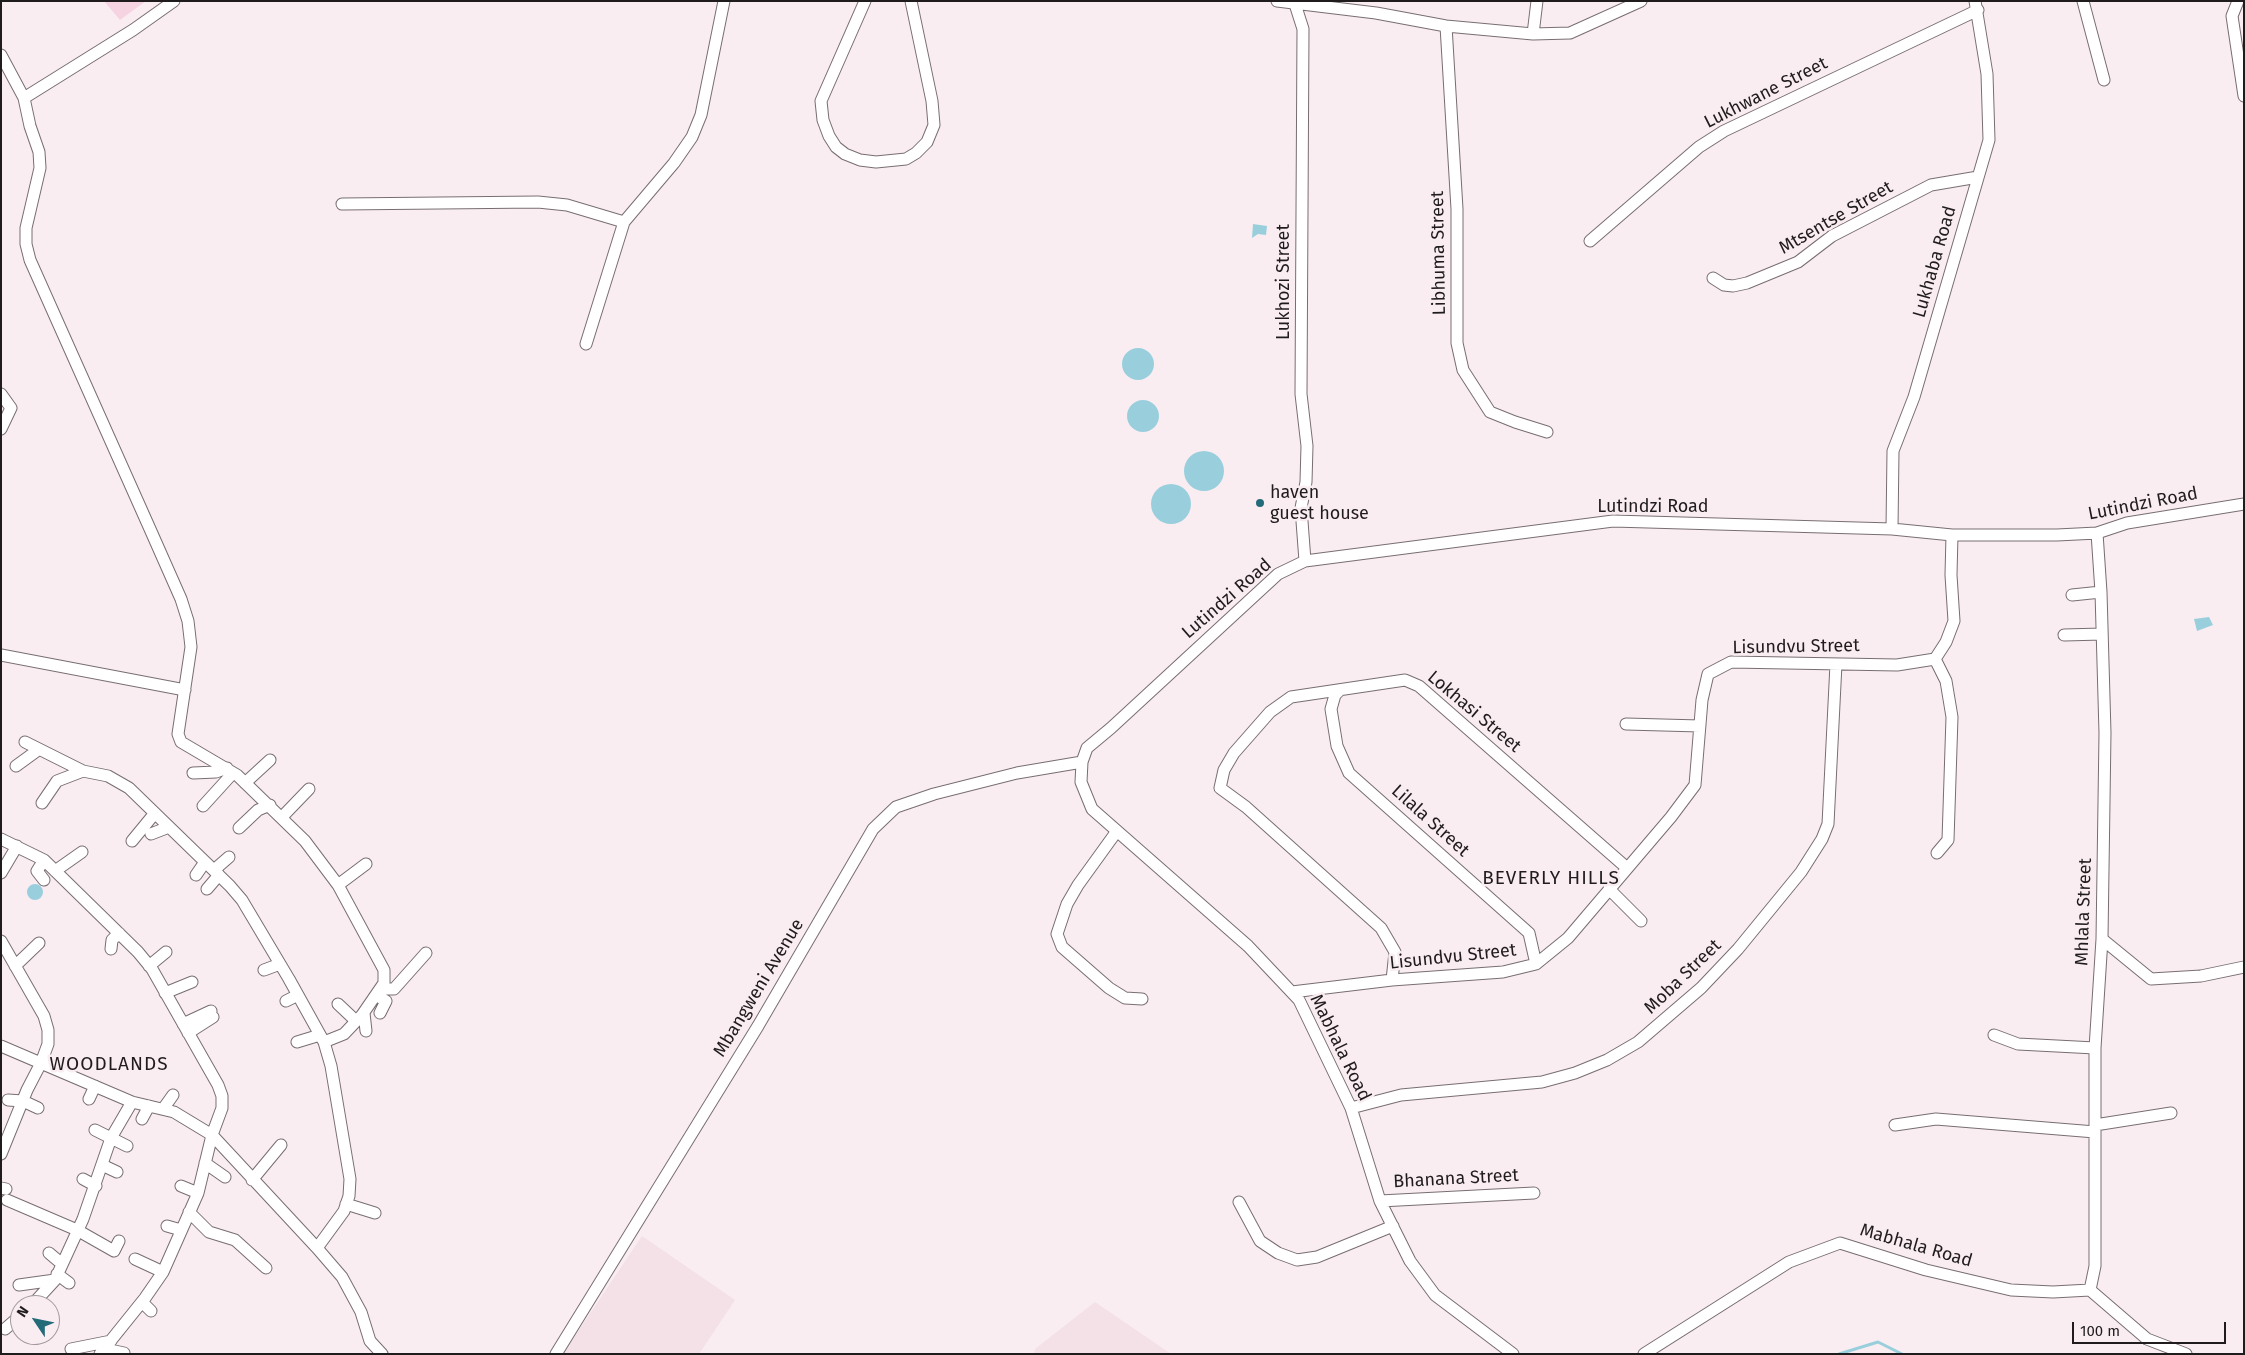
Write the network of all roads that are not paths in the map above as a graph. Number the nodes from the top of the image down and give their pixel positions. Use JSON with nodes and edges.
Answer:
{"nodes":[{"id":1,"x":174,"y":1,"type":"edge"},
{"id":2,"x":724,"y":1,"type":"edge"},
{"id":3,"x":865,"y":1,"type":"edge"},
{"id":4,"x":911,"y":1,"type":"edge"},
{"id":5,"x":1277,"y":1,"type":"edge"},
{"id":6,"x":1537,"y":1,"type":"edge"},
{"id":7,"x":1641,"y":1,"type":"edge"},
{"id":8,"x":2083,"y":1,"type":"edge"},
{"id":9,"x":2238,"y":1,"type":"edge"},
{"id":10,"x":1295,"y":4,"type":"junction"},
{"id":11,"x":1976,"y":5,"type":"edge"},
{"id":12,"x":1446,"y":26,"type":"junction"},
{"id":13,"x":1533,"y":34,"type":"junction"},
{"id":14,"x":1,"y":55,"type":"edge"},
{"id":15,"x":2104,"y":80,"type":"dead end"},
{"id":16,"x":2244,"y":96,"type":"edge"},
{"id":17,"x":24,"y":98,"type":"junction"},
{"id":18,"x":1978,"y":177,"type":"junction"},
{"id":19,"x":342,"y":204,"type":"dead end"},
{"id":20,"x":624,"y":222,"type":"junction"},
{"id":21,"x":1590,"y":241,"type":"dead end"},
{"id":22,"x":1713,"y":278,"type":"dead end"},
{"id":23,"x":586,"y":344,"type":"dead end"},
{"id":24,"x":1,"y":394,"type":"edge"},
{"id":25,"x":1,"y":429,"type":"edge"},
{"id":26,"x":1547,"y":432,"type":"dead end"},
{"id":27,"x":2244,"y":504,"type":"edge"},
{"id":28,"x":1892,"y":529,"type":"junction"},
{"id":29,"x":2097,"y":533,"type":"junction"},
{"id":30,"x":1952,"y":535,"type":"junction"},
{"id":31,"x":1305,"y":561,"type":"junction"},
{"id":32,"x":2101,"y":592,"type":"junction"},
{"id":33,"x":2072,"y":595,"type":"dead end"},
{"id":34,"x":2102,"y":634,"type":"junction"},
{"id":35,"x":2064,"y":635,"type":"dead end"},
{"id":36,"x":1,"y":655,"type":"edge"},
{"id":37,"x":1935,"y":658,"type":"junction"},
{"id":38,"x":1836,"y":664,"type":"junction"},
{"id":39,"x":185,"y":690,"type":"junction"},
{"id":40,"x":1339,"y":691,"type":"junction"},
{"id":41,"x":1626,"y":724,"type":"dead end"},
{"id":42,"x":1700,"y":726,"type":"junction"},
{"id":43,"x":24,"y":742,"type":"dead end"},
{"id":44,"x":38,"y":750,"type":"junction"},
{"id":45,"x":270,"y":760,"type":"dead end"},
{"id":46,"x":1082,"y":762,"type":"junction"},
{"id":47,"x":16,"y":766,"type":"dead end"},
{"id":48,"x":230,"y":770,"type":"junction"},
{"id":49,"x":83,"y":771,"type":"junction"},
{"id":50,"x":193,"y":772,"type":"dead end"},
{"id":51,"x":245,"y":783,"type":"junction"},
{"id":52,"x":309,"y":789,"type":"dead end"},
{"id":53,"x":42,"y":803,"type":"dead end"},
{"id":54,"x":270,"y":805,"type":"junction"},
{"id":55,"x":203,"y":806,"type":"dead end"},
{"id":56,"x":155,"y":813,"type":"junction"},
{"id":57,"x":282,"y":817,"type":"junction"},
{"id":58,"x":169,"y":827,"type":"junction"},
{"id":59,"x":239,"y":828,"type":"dead end"},
{"id":60,"x":1117,"y":831,"type":"junction"},
{"id":61,"x":151,"y":834,"type":"dead end"},
{"id":62,"x":1,"y":839,"type":"edge"},
{"id":63,"x":132,"y":841,"type":"dead end"},
{"id":64,"x":17,"y":846,"type":"junction"},
{"id":65,"x":82,"y":852,"type":"dead end"},
{"id":66,"x":1937,"y":853,"type":"dead end"},
{"id":67,"x":229,"y":857,"type":"dead end"},
{"id":68,"x":44,"y":860,"type":"junction"},
{"id":69,"x":206,"y":862,"type":"junction"},
{"id":70,"x":366,"y":864,"type":"dead end"},
{"id":71,"x":1627,"y":868,"type":"junction"},
{"id":72,"x":55,"y":871,"type":"junction"},
{"id":73,"x":1,"y":873,"type":"edge"},
{"id":74,"x":217,"y":873,"type":"junction"},
{"id":75,"x":196,"y":875,"type":"dead end"},
{"id":76,"x":44,"y":880,"type":"dead end"},
{"id":77,"x":338,"y":885,"type":"junction"},
{"id":78,"x":1609,"y":889,"type":"junction"},
{"id":79,"x":207,"y":890,"type":"dead end"},
{"id":80,"x":1641,"y":921,"type":"dead end"},
{"id":81,"x":118,"y":933,"type":"junction"},
{"id":82,"x":2102,"y":938,"type":"junction"},
{"id":83,"x":1,"y":941,"type":"edge"},
{"id":84,"x":39,"y":943,"type":"dead end"},
{"id":85,"x":111,"y":950,"type":"dead end"},
{"id":86,"x":166,"y":952,"type":"dead end"},
{"id":87,"x":426,"y":953,"type":"dead end"},
{"id":88,"x":280,"y":964,"type":"junction"},
{"id":89,"x":1536,"y":964,"type":"junction"},
{"id":90,"x":15,"y":966,"type":"junction"},
{"id":91,"x":149,"y":966,"type":"junction"},
{"id":92,"x":2244,"y":967,"type":"edge"},
{"id":93,"x":264,"y":970,"type":"dead end"},
{"id":94,"x":1392,"y":980,"type":"junction"},
{"id":95,"x":192,"y":982,"type":"dead end"},
{"id":96,"x":378,"y":992,"type":"junction"},
{"id":97,"x":1292,"y":992,"type":"junction"},
{"id":98,"x":165,"y":993,"type":"junction"},
{"id":99,"x":298,"y":995,"type":"junction"},
{"id":100,"x":1142,"y":999,"type":"dead end"},
{"id":101,"x":286,"y":1001,"type":"dead end"},
{"id":102,"x":338,"y":1004,"type":"dead end"},
{"id":103,"x":380,"y":1013,"type":"dead end"},
{"id":104,"x":212,"y":1014,"type":"dead end"},
{"id":105,"x":360,"y":1017,"type":"junction"},
{"id":106,"x":185,"y":1029,"type":"junction"},
{"id":107,"x":366,"y":1031,"type":"dead end"},
{"id":108,"x":1994,"y":1035,"type":"dead end"},
{"id":109,"x":322,"y":1038,"type":"junction"},
{"id":110,"x":297,"y":1042,"type":"dead end"},
{"id":111,"x":2095,"y":1048,"type":"junction"},
{"id":112,"x":2,"y":1050,"type":"edge"},
{"id":113,"x":41,"y":1063,"type":"junction"},
{"id":114,"x":95,"y":1086,"type":"junction"},
{"id":115,"x":173,"y":1095,"type":"dead end"},
{"id":116,"x":28,"y":1096,"type":"junction"},
{"id":117,"x":89,"y":1099,"type":"dead end"},
{"id":118,"x":8,"y":1100,"type":"dead end"},
{"id":119,"x":132,"y":1102,"type":"junction"},
{"id":120,"x":149,"y":1106,"type":"junction"},
{"id":121,"x":38,"y":1108,"type":"dead end"},
{"id":122,"x":1352,"y":1108,"type":"junction"},
{"id":123,"x":163,"y":1109,"type":"junction"},
{"id":124,"x":2171,"y":1112,"type":"dead end"},
{"id":125,"x":142,"y":1119,"type":"dead end"},
{"id":126,"x":1894,"y":1125,"type":"dead end"},
{"id":127,"x":2095,"y":1128,"type":"junction"},
{"id":128,"x":95,"y":1130,"type":"dead end"},
{"id":129,"x":11,"y":1135,"type":"edge"},
{"id":130,"x":212,"y":1135,"type":"junction"},
{"id":131,"x":111,"y":1138,"type":"junction"},
{"id":132,"x":281,"y":1145,"type":"dead end"},
{"id":133,"x":127,"y":1146,"type":"dead end"},
{"id":134,"x":1,"y":1154,"type":"edge"},
{"id":135,"x":205,"y":1162,"type":"junction"},
{"id":136,"x":102,"y":1165,"type":"junction"},
{"id":137,"x":117,"y":1172,"type":"dead end"},
{"id":138,"x":225,"y":1177,"type":"dead end"},
{"id":139,"x":83,"y":1179,"type":"dead end"},
{"id":140,"x":252,"y":1180,"type":"junction"},
{"id":141,"x":96,"y":1186,"type":"junction"},
{"id":142,"x":181,"y":1186,"type":"dead end"},
{"id":143,"x":4,"y":1192,"type":"edge"},
{"id":144,"x":198,"y":1193,"type":"junction"},
{"id":145,"x":1534,"y":1193,"type":"dead end"},
{"id":146,"x":1380,"y":1201,"type":"junction"},
{"id":147,"x":1239,"y":1202,"type":"dead end"},
{"id":148,"x":346,"y":1204,"type":"junction"},
{"id":149,"x":189,"y":1212,"type":"junction"},
{"id":150,"x":375,"y":1213,"type":"dead end"},
{"id":151,"x":167,"y":1226,"type":"dead end"},
{"id":152,"x":1393,"y":1226,"type":"junction"},
{"id":153,"x":77,"y":1230,"type":"junction"},
{"id":154,"x":181,"y":1230,"type":"junction"},
{"id":155,"x":118,"y":1241,"type":"dead end"},
{"id":156,"x":317,"y":1248,"type":"junction"},
{"id":157,"x":50,"y":1253,"type":"dead end"},
{"id":158,"x":135,"y":1260,"type":"dead end"},
{"id":159,"x":266,"y":1268,"type":"dead end"},
{"id":160,"x":163,"y":1272,"type":"junction"},
{"id":161,"x":58,"y":1273,"type":"junction"},
{"id":162,"x":69,"y":1283,"type":"dead end"},
{"id":163,"x":19,"y":1285,"type":"dead end"},
{"id":164,"x":2090,"y":1290,"type":"junction"},
{"id":165,"x":40,"y":1295,"type":"edge"},
{"id":166,"x":142,"y":1302,"type":"junction"},
{"id":167,"x":151,"y":1311,"type":"dead end"},
{"id":168,"x":10,"y":1325,"type":"edge"},
{"id":169,"x":5,"y":1329,"type":"dead end"},
{"id":170,"x":105,"y":1348,"type":"edge"},
{"id":171,"x":71,"y":1349,"type":"dead end"},
{"id":172,"x":124,"y":1352,"type":"dead end"},
{"id":173,"x":382,"y":1354,"type":"edge"},
{"id":174,"x":556,"y":1354,"type":"edge"},
{"id":175,"x":1513,"y":1354,"type":"edge"},
{"id":176,"x":1644,"y":1354,"type":"edge"},
{"id":177,"x":2186,"y":1354,"type":"edge"}],
"edges":[{"from":1,"to":17,"type":"street"},
{"from":2,"to":20,"type":"street"},
{"from":3,"to":4,"type":"street"},
{"from":5,"to":10,"type":"street"},
{"from":6,"to":13,"type":"street"},
{"from":7,"to":13,"type":"street"},
{"from":8,"to":15,"type":"street"},
{"from":9,"to":16,"type":"street"},
{"from":10,"to":12,"type":"street"},
{"from":10,"to":31,"type":"street","name":"Lukhozi Street"},
{"from":11,"to":18,"type":"street","name":"Lukhaba Road"},
{"from":11,"to":21,"type":"street","name":"Lukhwane Street"},
{"from":12,"to":13,"type":"street"},
{"from":12,"to":26,"type":"street","name":"Libhuma Street"},
{"from":14,"to":17,"type":"street"},
{"from":17,"to":39,"type":"street"},
{"from":18,"to":22,"type":"street","name":"Mtsentse Street"},
{"from":18,"to":28,"type":"street","name":"Lukhaba Road"},
{"from":19,"to":20,"type":"street"},
{"from":20,"to":23,"type":"street"},
{"from":24,"to":25,"type":"street"},
{"from":27,"to":29,"type":"street","name":"Lutindzi Road"},
{"from":28,"to":30,"type":"street","name":"Lutindzi Road"},
{"from":28,"to":31,"type":"street","name":"Lutindzi Road"},
{"from":29,"to":30,"type":"street","name":"Lutindzi Road"},
{"from":29,"to":32,"type":"street","name":"Mhlala Street"},
{"from":30,"to":37,"type":"street"},
{"from":31,"to":46,"type":"street","name":"Lutindzi Road"},
{"from":32,"to":33,"type":"street"},
{"from":32,"to":34,"type":"street","name":"Mhlala Street"},
{"from":34,"to":35,"type":"street"},
{"from":34,"to":82,"type":"street","name":"Mhlala Street"},
{"from":36,"to":39,"type":"street"},
{"from":37,"to":38,"type":"street","name":"Lisundvu Street"},
{"from":37,"to":66,"type":"street"},
{"from":38,"to":42,"type":"street","name":"Lisundvu Street"},
{"from":38,"to":122,"type":"street","name":"Moba Street"},
{"from":39,"to":48,"type":"street"},
{"from":40,"to":71,"type":"street","name":"Lokhasi Street"},
{"from":40,"to":89,"type":"street","name":"Lilala Street"},
{"from":40,"to":94,"type":"street","name":"Lokhasi Street"},
{"from":41,"to":42,"type":"street"},
{"from":42,"to":71,"type":"street","name":"Lisundvu Street"},
{"from":43,"to":44,"type":"street"},
{"from":44,"to":47,"type":"street"},
{"from":44,"to":49,"type":"street"},
{"from":45,"to":51,"type":"street"},
{"from":46,"to":60,"type":"street","name":"Mabhala Road"},
{"from":46,"to":174,"type":"street","name":"Mbangweni Avenue"},
{"from":48,"to":50,"type":"street"},
{"from":48,"to":51,"type":"street"},
{"from":48,"to":55,"type":"street"},
{"from":49,"to":53,"type":"street"},
{"from":49,"to":56,"type":"street"},
{"from":51,"to":54,"type":"street"},
{"from":52,"to":57,"type":"street"},
{"from":54,"to":57,"type":"street"},
{"from":54,"to":59,"type":"street"},
{"from":56,"to":58,"type":"street"},
{"from":56,"to":63,"type":"street"},
{"from":57,"to":77,"type":"street"},
{"from":58,"to":61,"type":"street"},
{"from":58,"to":69,"type":"street"},
{"from":60,"to":97,"type":"street","name":"Mabhala Road"},
{"from":60,"to":100,"type":"street"},
{"from":62,"to":64,"type":"street"},
{"from":64,"to":68,"type":"street"},
{"from":64,"to":73,"type":"street"},
{"from":65,"to":72,"type":"street"},
{"from":67,"to":74,"type":"street"},
{"from":68,"to":72,"type":"street"},
{"from":68,"to":76,"type":"street"},
{"from":69,"to":74,"type":"street"},
{"from":69,"to":75,"type":"street"},
{"from":70,"to":77,"type":"street"},
{"from":71,"to":78,"type":"street","name":"Lisundvu Street"},
{"from":72,"to":81,"type":"street"},
{"from":74,"to":79,"type":"street"},
{"from":74,"to":88,"type":"street"},
{"from":77,"to":96,"type":"street"},
{"from":78,"to":80,"type":"street"},
{"from":78,"to":89,"type":"street","name":"Lisundvu Street"},
{"from":81,"to":85,"type":"street"},
{"from":81,"to":91,"type":"street"},
{"from":82,"to":92,"type":"street"},
{"from":82,"to":111,"type":"street","name":"Mhlala Street"},
{"from":83,"to":90,"type":"street"},
{"from":84,"to":90,"type":"street"},
{"from":86,"to":91,"type":"street"},
{"from":87,"to":96,"type":"street"},
{"from":88,"to":93,"type":"street"},
{"from":88,"to":99,"type":"street"},
{"from":89,"to":94,"type":"street","name":"Lisundvu Street"},
{"from":90,"to":113,"type":"street"},
{"from":91,"to":98,"type":"street"},
{"from":94,"to":97,"type":"street","name":"Lisundvu Street"},
{"from":95,"to":98,"type":"street"},
{"from":96,"to":103,"type":"street"},
{"from":96,"to":105,"type":"street"},
{"from":97,"to":122,"type":"street","name":"Mabhala Road"},
{"from":98,"to":106,"type":"street"},
{"from":99,"to":101,"type":"street"},
{"from":99,"to":109,"type":"street"},
{"from":102,"to":105,"type":"street"},
{"from":104,"to":106,"type":"street"},
{"from":105,"to":107,"type":"street"},
{"from":105,"to":109,"type":"street"},
{"from":106,"to":130,"type":"street"},
{"from":108,"to":111,"type":"street"},
{"from":109,"to":110,"type":"street"},
{"from":109,"to":148,"type":"street"},
{"from":111,"to":127,"type":"street","name":"Mhlala Street"},
{"from":112,"to":113,"type":"street"},
{"from":113,"to":114,"type":"street"},
{"from":113,"to":116,"type":"street"},
{"from":114,"to":117,"type":"street"},
{"from":114,"to":119,"type":"street"},
{"from":115,"to":123,"type":"street"},
{"from":116,"to":118,"type":"street"},
{"from":116,"to":121,"type":"street"},
{"from":116,"to":129,"type":"street"},
{"from":119,"to":120,"type":"street"},
{"from":119,"to":131,"type":"street"},
{"from":120,"to":123,"type":"street"},
{"from":120,"to":125,"type":"street"},
{"from":122,"to":146,"type":"street","name":"Mabhala Road"},
{"from":123,"to":130,"type":"street"},
{"from":124,"to":127,"type":"street"},
{"from":126,"to":127,"type":"street"},
{"from":127,"to":164,"type":"street","name":"Mhlala Street"},
{"from":128,"to":131,"type":"street"},
{"from":129,"to":134,"type":"street"},
{"from":130,"to":135,"type":"street"},
{"from":130,"to":140,"type":"street"},
{"from":131,"to":133,"type":"street"},
{"from":131,"to":136,"type":"street"},
{"from":132,"to":140,"type":"street"},
{"from":135,"to":138,"type":"street"},
{"from":135,"to":144,"type":"street"},
{"from":136,"to":137,"type":"street"},
{"from":136,"to":141,"type":"street"},
{"from":139,"to":141,"type":"street"},
{"from":140,"to":156,"type":"street"},
{"from":141,"to":153,"type":"street"},
{"from":142,"to":144,"type":"street"},
{"from":143,"to":153,"type":"street"},
{"from":144,"to":149,"type":"street"},
{"from":145,"to":146,"type":"street","name":"Bhanana Street"},
{"from":146,"to":152,"type":"street","name":"Mabhala Road"},
{"from":147,"to":152,"type":"street"},
{"from":148,"to":150,"type":"street"},
{"from":148,"to":156,"type":"street"},
{"from":149,"to":154,"type":"street"},
{"from":149,"to":159,"type":"street"},
{"from":151,"to":154,"type":"street"},
{"from":152,"to":175,"type":"street","name":"Mabhala Road"},
{"from":153,"to":155,"type":"street"},
{"from":153,"to":161,"type":"street"},
{"from":154,"to":160,"type":"street"},
{"from":156,"to":173,"type":"street"},
{"from":157,"to":161,"type":"street"},
{"from":158,"to":160,"type":"street"},
{"from":160,"to":166,"type":"street"},
{"from":161,"to":162,"type":"street"},
{"from":161,"to":163,"type":"street"},
{"from":161,"to":165,"type":"street"},
{"from":164,"to":176,"type":"street","name":"Mabhala Road"},
{"from":164,"to":177,"type":"street"},
{"from":166,"to":167,"type":"street"},
{"from":166,"to":170,"type":"street"},
{"from":168,"to":169,"type":"street"},
{"from":170,"to":171,"type":"street"},
{"from":170,"to":172,"type":"street"}]}
